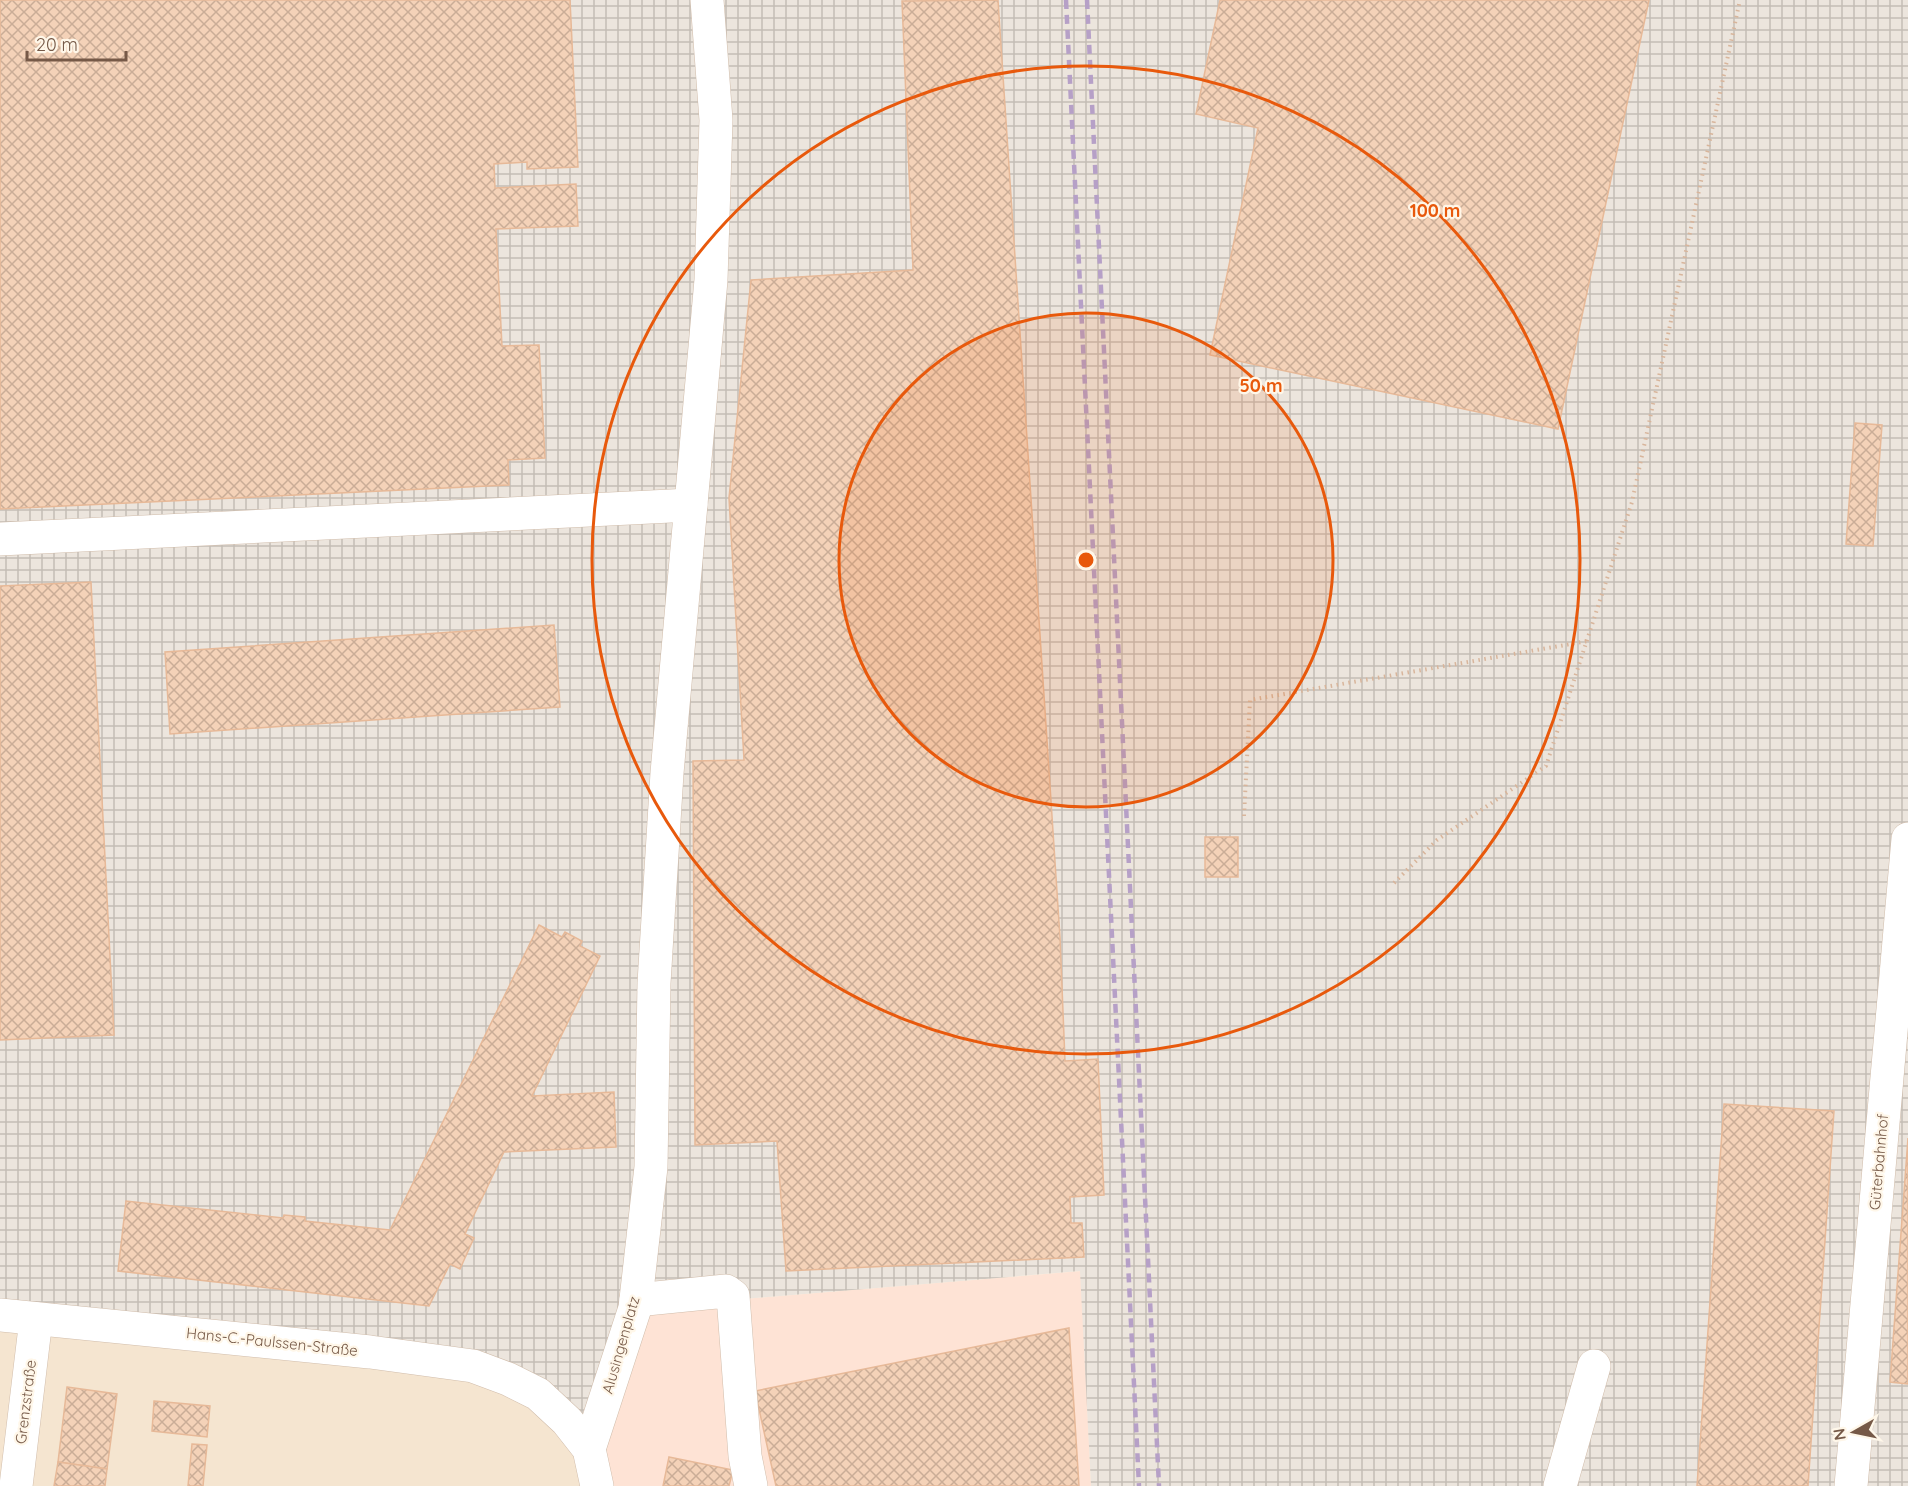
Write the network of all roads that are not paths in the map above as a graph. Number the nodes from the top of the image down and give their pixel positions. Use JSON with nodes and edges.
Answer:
{"nodes":[{"id":1,"x":707,"y":0,"type":"edge"},
{"id":2,"x":692,"y":505,"type":"junction"},
{"id":3,"x":0,"y":539,"type":"edge"},
{"id":4,"x":1908,"y":839,"type":"edge"},
{"id":5,"x":636,"y":1300,"type":"junction"},
{"id":6,"x":0,"y":1316,"type":"edge"},
{"id":7,"x":36,"y":1319,"type":"junction"},
{"id":8,"x":1594,"y":1366,"type":"dead end"},
{"id":9,"x":589,"y":1449,"type":"junction"},
{"id":10,"x":16,"y":1486,"type":"edge"},
{"id":11,"x":597,"y":1486,"type":"edge"},
{"id":12,"x":751,"y":1486,"type":"edge"},
{"id":13,"x":1560,"y":1486,"type":"edge"},
{"id":14,"x":1851,"y":1486,"type":"edge"}],
"edges":[{"from":1,"to":2,"type":"street","name":"Alusingenplatz"},
{"from":2,"to":3,"type":"street"},
{"from":2,"to":5,"type":"street","name":"Alusingenplatz"},
{"from":4,"to":14,"type":"street","name":"Güterbahnhof"},
{"from":5,"to":9,"type":"street","name":"Alusingenplatz"},
{"from":5,"to":12,"type":"street"},
{"from":6,"to":7,"type":"street","name":"Hans-C.-Paulssen-Straße"},
{"from":7,"to":9,"type":"street","name":"Hans-C.-Paulssen-Straße"},
{"from":7,"to":10,"type":"street","name":"Grenzstraße"},
{"from":8,"to":13,"type":"street"},
{"from":9,"to":11,"type":"street"}]}
